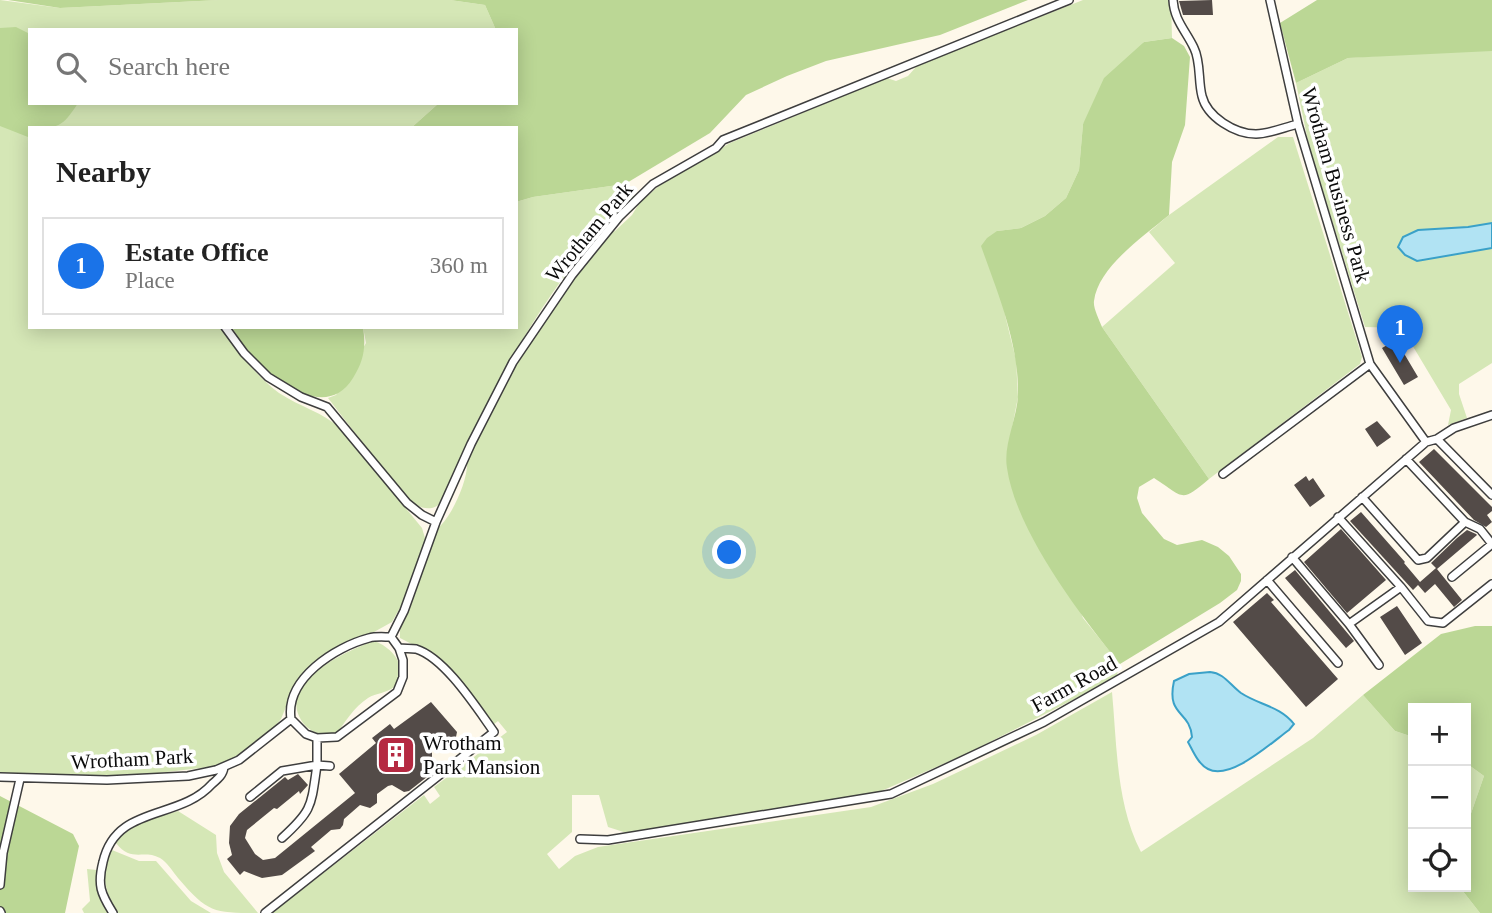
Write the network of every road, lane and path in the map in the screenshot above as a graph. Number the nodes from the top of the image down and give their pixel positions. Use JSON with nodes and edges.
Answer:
{"nodes":[{"id":1,"x":1069,"y":0,"type":"edge"},
{"id":2,"x":1173,"y":0,"type":"edge"},
{"id":3,"x":1270,"y":0,"type":"edge"},
{"id":4,"x":1298,"y":124,"type":"junction"},
{"id":5,"x":226,"y":329,"type":"edge"},
{"id":6,"x":1370,"y":364,"type":"junction"},
{"id":7,"x":1492,"y":415,"type":"edge"},
{"id":8,"x":1437,"y":439,"type":"junction"},
{"id":9,"x":1426,"y":442,"type":"junction"},
{"id":10,"x":1406,"y":459,"type":"junction"},
{"id":11,"x":1223,"y":474,"type":"dead end"},
{"id":12,"x":1492,"y":495,"type":"edge"},
{"id":13,"x":1362,"y":497,"type":"junction"},
{"id":14,"x":1338,"y":517,"type":"junction"},
{"id":15,"x":436,"y":522,"type":"junction"},
{"id":16,"x":1465,"y":522,"type":"junction"},
{"id":17,"x":1492,"y":544,"type":"edge"},
{"id":18,"x":1292,"y":557,"type":"junction"},
{"id":19,"x":1452,"y":577,"type":"dead end"},
{"id":20,"x":1267,"y":580,"type":"junction"},
{"id":21,"x":1492,"y":584,"type":"edge"},
{"id":22,"x":1401,"y":587,"type":"junction"},
{"id":23,"x":1349,"y":624,"type":"junction"},
{"id":24,"x":391,"y":637,"type":"junction"},
{"id":25,"x":399,"y":648,"type":"junction"},
{"id":26,"x":1338,"y":663,"type":"dead end"},
{"id":27,"x":1379,"y":665,"type":"dead end"},
{"id":28,"x":292,"y":719,"type":"junction"},
{"id":29,"x":317,"y":738,"type":"junction"},
{"id":30,"x":317,"y":765,"type":"junction"},
{"id":31,"x":330,"y":766,"type":"dead end"},
{"id":32,"x":224,"y":767,"type":"junction"},
{"id":33,"x":0,"y":777,"type":"edge"},
{"id":34,"x":20,"y":779,"type":"junction"},
{"id":35,"x":250,"y":797,"type":"dead end"},
{"id":36,"x":282,"y":838,"type":"dead end"},
{"id":37,"x":580,"y":839,"type":"dead end"},
{"id":38,"x":0,"y":885,"type":"edge"},
{"id":39,"x":113,"y":913,"type":"edge"},
{"id":40,"x":265,"y":913,"type":"edge"}],
"edges":[{"from":1,"to":15,"type":"lane","name":"Wrotham Park"},
{"from":2,"to":4,"type":"lane"},
{"from":3,"to":4,"type":"lane","name":"Wrotham Business Park"},
{"from":4,"to":6,"type":"lane","name":"Wrotham Business Park"},
{"from":5,"to":15,"type":"lane"},
{"from":6,"to":9,"type":"lane"},
{"from":6,"to":11,"type":"lane"},
{"from":7,"to":8,"type":"lane"},
{"from":8,"to":9,"type":"lane"},
{"from":8,"to":12,"type":"lane"},
{"from":9,"to":10,"type":"lane","name":"Farm Road"},
{"from":10,"to":13,"type":"lane","name":"Farm Road"},
{"from":10,"to":16,"type":"lane"},
{"from":13,"to":14,"type":"lane","name":"Farm Road"},
{"from":13,"to":16,"type":"lane"},
{"from":14,"to":18,"type":"lane","name":"Farm Road"},
{"from":14,"to":22,"type":"lane"},
{"from":15,"to":24,"type":"lane","name":"Wrotham Park"},
{"from":16,"to":17,"type":"lane"},
{"from":17,"to":19,"type":"lane"},
{"from":18,"to":20,"type":"lane","name":"Farm Road"},
{"from":18,"to":23,"type":"lane"},
{"from":20,"to":26,"type":"lane"},
{"from":20,"to":37,"type":"lane","name":"Farm Road"},
{"from":21,"to":22,"type":"lane"},
{"from":22,"to":23,"type":"lane"},
{"from":23,"to":27,"type":"lane"},
{"from":24,"to":25,"type":"lane"},
{"from":24,"to":28,"type":"lane"},
{"from":25,"to":29,"type":"lane"},
{"from":25,"to":40,"type":"lane"},
{"from":28,"to":29,"type":"lane"},
{"from":28,"to":32,"type":"lane","name":"Wrotham Park"},
{"from":29,"to":30,"type":"lane"},
{"from":30,"to":31,"type":"lane"},
{"from":30,"to":35,"type":"lane"},
{"from":30,"to":36,"type":"lane"},
{"from":32,"to":34,"type":"lane","name":"Wrotham Park"},
{"from":32,"to":39,"type":"lane"},
{"from":33,"to":34,"type":"lane","name":"Wrotham Park"},
{"from":34,"to":38,"type":"lane"}]}
